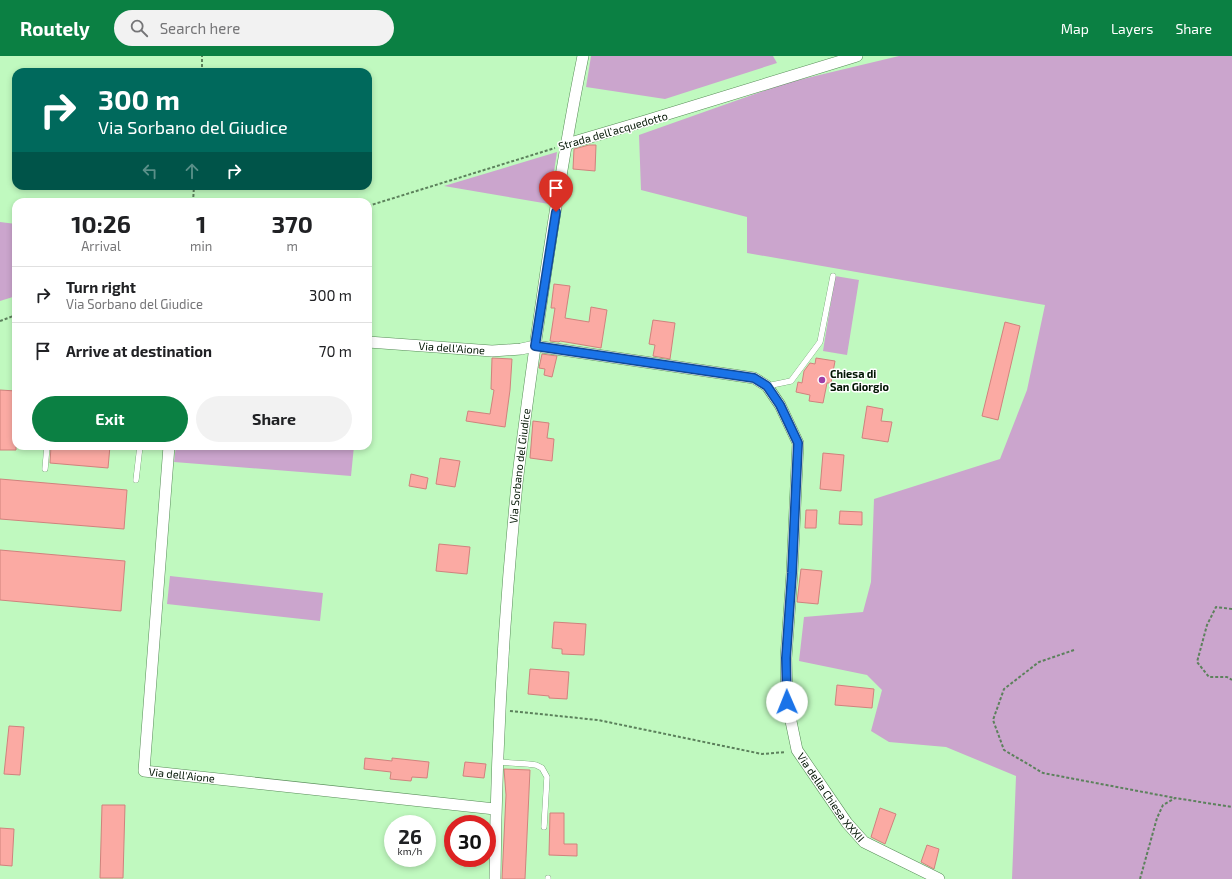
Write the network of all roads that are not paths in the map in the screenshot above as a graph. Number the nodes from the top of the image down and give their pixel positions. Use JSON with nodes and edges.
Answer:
{"nodes":[{"id":1,"x":582,"y":56,"type":"edge"},
{"id":2,"x":857,"y":56,"type":"edge"},
{"id":3,"x":567,"y":144,"type":"junction"},
{"id":4,"x":833,"y":276,"type":"dead end"},
{"id":5,"x":372,"y":342,"type":"edge"},
{"id":6,"x":535,"y":346,"type":"junction"},
{"id":7,"x":767,"y":386,"type":"junction"},
{"id":8,"x":47,"y":450,"type":"edge"},
{"id":9,"x":140,"y":450,"type":"edge"},
{"id":10,"x":169,"y":450,"type":"edge"},
{"id":11,"x":46,"y":468,"type":"dead end"},
{"id":12,"x":136,"y":480,"type":"dead end"},
{"id":13,"x":497,"y":762,"type":"junction"},
{"id":14,"x":496,"y":809,"type":"junction"},
{"id":15,"x":544,"y":827,"type":"dead end"},
{"id":16,"x":495,"y":879,"type":"edge"},
{"id":17,"x":939,"y":879,"type":"edge"}],
"edges":[{"from":1,"to":3,"type":"street","name":"Via Sorbano del Giudice"},
{"from":2,"to":3,"type":"street","name":"Strada dell'acquedotto"},
{"from":3,"to":6,"type":"street","name":"Via Sorbano del Giudice"},
{"from":4,"to":7,"type":"lane"},
{"from":5,"to":6,"type":"street","name":"Via dell'Aione"},
{"from":6,"to":7,"type":"street","name":"Via della Chiesa XXXII"},
{"from":6,"to":13,"type":"street","name":"Via Sorbano del Giudice"},
{"from":7,"to":17,"type":"street","name":"Via della Chiesa XXXII"},
{"from":8,"to":11,"type":"lane"},
{"from":9,"to":12,"type":"lane"},
{"from":10,"to":14,"type":"street","name":"Via dell'Aione"},
{"from":13,"to":14,"type":"street","name":"Via Sorbano del Giudice"},
{"from":13,"to":15,"type":"lane"},
{"from":14,"to":16,"type":"street","name":"Via Sorbano del Giudice"}]}
